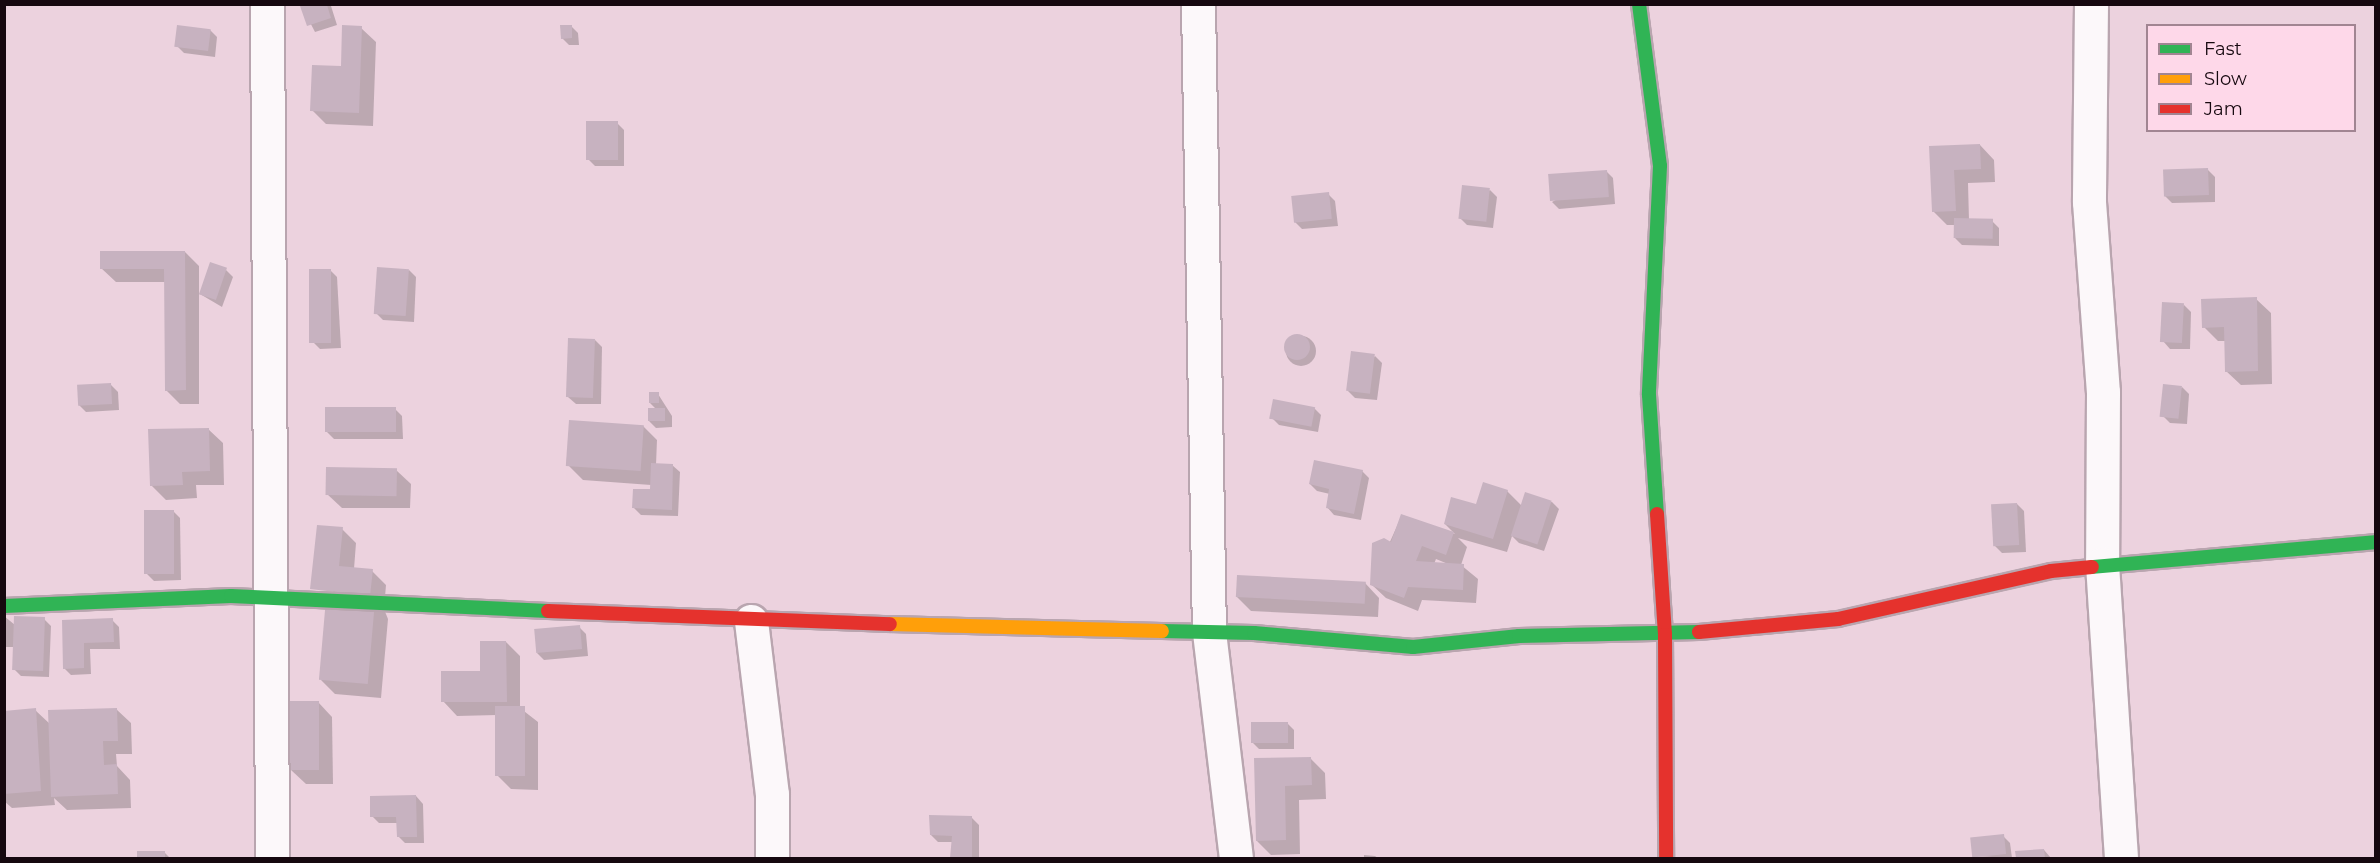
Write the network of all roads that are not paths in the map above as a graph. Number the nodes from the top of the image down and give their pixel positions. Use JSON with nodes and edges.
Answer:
{"nodes":[{"id":1,"x":267,"y":4,"type":"edge"},
{"id":2,"x":1198,"y":4,"type":"edge"},
{"id":3,"x":1639,"y":4,"type":"edge"},
{"id":4,"x":2091,"y":4,"type":"edge"},
{"id":5,"x":2376,"y":542,"type":"edge"},
{"id":6,"x":2102,"y":564,"type":"junction"},
{"id":7,"x":273,"y":598,"type":"junction"},
{"id":8,"x":4,"y":606,"type":"edge"},
{"id":9,"x":751,"y":621,"type":"junction"},
{"id":10,"x":1209,"y":632,"type":"junction"},
{"id":11,"x":1665,"y":635,"type":"junction"},
{"id":12,"x":272,"y":858,"type":"edge"},
{"id":13,"x":772,"y":858,"type":"edge"},
{"id":14,"x":1236,"y":858,"type":"edge"},
{"id":15,"x":1666,"y":858,"type":"edge"},
{"id":16,"x":2121,"y":858,"type":"edge"}],
"edges":[{"from":1,"to":7,"type":"street"},
{"from":2,"to":10,"type":"street"},
{"from":3,"to":11,"type":"street"},
{"from":4,"to":6,"type":"street"},
{"from":5,"to":6,"type":"street"},
{"from":6,"to":11,"type":"street"},
{"from":6,"to":16,"type":"street"},
{"from":7,"to":8,"type":"street"},
{"from":7,"to":9,"type":"street"},
{"from":7,"to":12,"type":"street"},
{"from":9,"to":10,"type":"street"},
{"from":9,"to":13,"type":"street"},
{"from":10,"to":11,"type":"street"},
{"from":10,"to":14,"type":"street"},
{"from":11,"to":15,"type":"street"}]}
